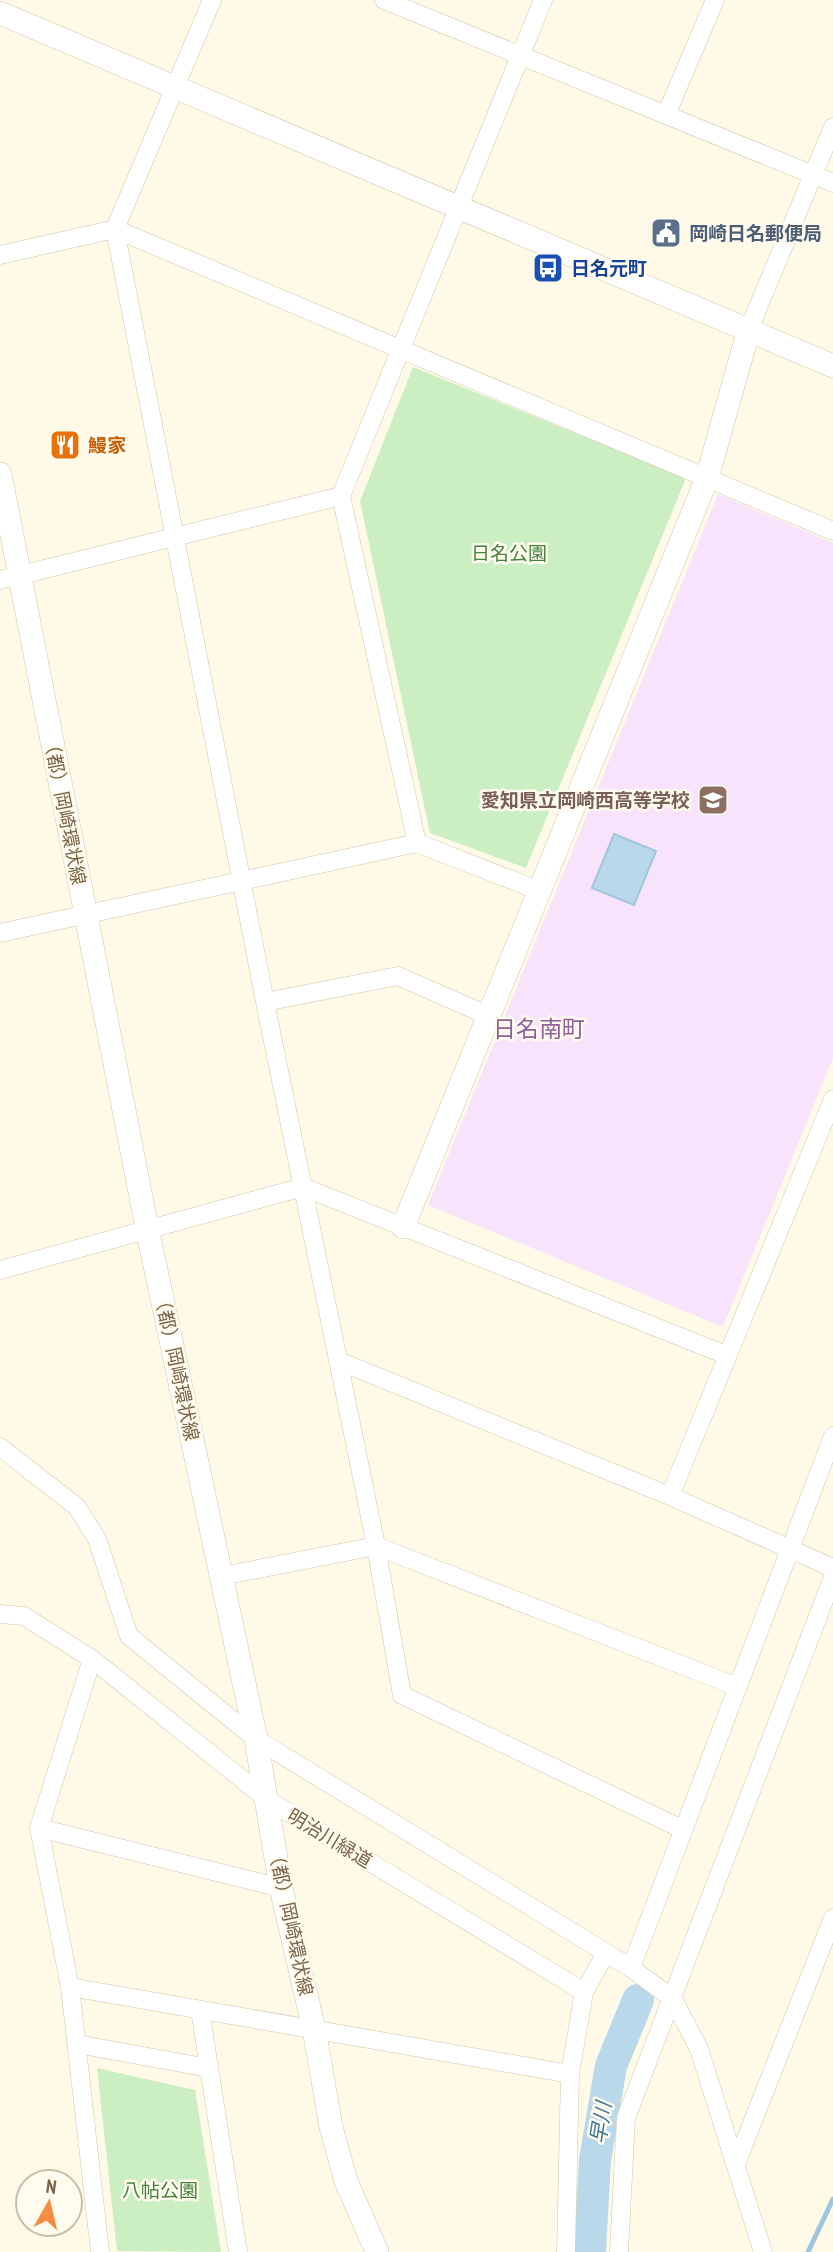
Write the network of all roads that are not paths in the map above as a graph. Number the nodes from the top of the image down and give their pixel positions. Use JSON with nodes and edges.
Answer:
{"nodes":[{"id":1,"x":212,"y":0,"type":"edge"},
{"id":2,"x":384,"y":0,"type":"edge"},
{"id":3,"x":543,"y":0,"type":"edge"},
{"id":4,"x":715,"y":0,"type":"edge"},
{"id":5,"x":0,"y":13,"type":"edge"},
{"id":6,"x":520,"y":55,"type":"junction"},
{"id":7,"x":175,"y":88,"type":"junction"},
{"id":8,"x":666,"y":115,"type":"junction"},
{"id":9,"x":833,"y":127,"type":"edge"},
{"id":10,"x":813,"y":175,"type":"junction"},
{"id":11,"x":833,"y":183,"type":"edge"},
{"id":12,"x":456,"y":207,"type":"junction"},
{"id":13,"x":115,"y":229,"type":"junction"},
{"id":14,"x":0,"y":255,"type":"edge"},
{"id":15,"x":749,"y":330,"type":"junction"},
{"id":16,"x":399,"y":348,"type":"junction"},
{"id":17,"x":833,"y":366,"type":"edge"},
{"id":18,"x":0,"y":474,"type":"edge"},
{"id":19,"x":707,"y":478,"type":"junction"},
{"id":20,"x":341,"y":496,"type":"junction"},
{"id":21,"x":833,"y":531,"type":"edge"},
{"id":22,"x":175,"y":536,"type":"junction"},
{"id":23,"x":10,"y":577,"type":"edge"},
{"id":24,"x":417,"y":843,"type":"junction"},
{"id":25,"x":242,"y":881,"type":"junction"},
{"id":26,"x":540,"y":891,"type":"junction"},
{"id":27,"x":86,"y":915,"type":"junction"},
{"id":28,"x":0,"y":933,"type":"edge"},
{"id":29,"x":265,"y":1002,"type":"junction"},
{"id":30,"x":489,"y":1016,"type":"junction"},
{"id":31,"x":833,"y":1099,"type":"edge"},
{"id":32,"x":303,"y":1186,"type":"junction"},
{"id":33,"x":403,"y":1227,"type":"junction"},
{"id":34,"x":147,"y":1228,"type":"junction"},
{"id":35,"x":0,"y":1270,"type":"edge"},
{"id":36,"x":726,"y":1355,"type":"junction"},
{"id":37,"x":340,"y":1361,"type":"junction"},
{"id":38,"x":833,"y":1436,"type":"edge"},
{"id":39,"x":0,"y":1447,"type":"edge"},
{"id":40,"x":670,"y":1496,"type":"junction"},
{"id":41,"x":376,"y":1546,"type":"junction"},
{"id":42,"x":791,"y":1549,"type":"junction"},
{"id":43,"x":833,"y":1568,"type":"edge"},
{"id":44,"x":222,"y":1576,"type":"junction"},
{"id":45,"x":833,"y":1577,"type":"edge"},
{"id":46,"x":0,"y":1614,"type":"edge"},
{"id":47,"x":92,"y":1659,"type":"junction"},
{"id":48,"x":738,"y":1687,"type":"junction"},
{"id":49,"x":256,"y":1738,"type":"junction"},
{"id":50,"x":268,"y":1800,"type":"junction"},
{"id":51,"x":39,"y":1828,"type":"junction"},
{"id":52,"x":684,"y":1830,"type":"junction"},
{"id":53,"x":281,"y":1888,"type":"junction"},
{"id":54,"x":833,"y":1918,"type":"edge"},
{"id":55,"x":606,"y":1953,"type":"junction"},
{"id":56,"x":631,"y":1968,"type":"junction"},
{"id":57,"x":70,"y":1987,"type":"junction"},
{"id":58,"x":584,"y":1992,"type":"junction"},
{"id":59,"x":673,"y":1999,"type":"junction"},
{"id":60,"x":200,"y":2010,"type":"junction"},
{"id":61,"x":314,"y":2029,"type":"junction"},
{"id":62,"x":77,"y":2044,"type":"junction"},
{"id":63,"x":209,"y":2068,"type":"junction"},
{"id":64,"x":570,"y":2074,"type":"junction"},
{"id":65,"x":736,"y":2164,"type":"junction"},
{"id":66,"x":100,"y":2252,"type":"edge"},
{"id":67,"x":237,"y":2252,"type":"edge"},
{"id":68,"x":377,"y":2252,"type":"edge"},
{"id":69,"x":566,"y":2252,"type":"edge"},
{"id":70,"x":619,"y":2252,"type":"edge"},
{"id":71,"x":763,"y":2252,"type":"edge"}],
"edges":[{"from":1,"to":7,"type":"street"},
{"from":2,"to":6,"type":"street"},
{"from":3,"to":6,"type":"street"},
{"from":4,"to":8,"type":"street"},
{"from":5,"to":7,"type":"street"},
{"from":6,"to":8,"type":"street"},
{"from":6,"to":12,"type":"street"},
{"from":7,"to":12,"type":"street"},
{"from":7,"to":13,"type":"street"},
{"from":8,"to":10,"type":"street"},
{"from":9,"to":10,"type":"street"},
{"from":10,"to":11,"type":"street"},
{"from":10,"to":15,"type":"street"},
{"from":12,"to":15,"type":"street"},
{"from":12,"to":16,"type":"street"},
{"from":13,"to":14,"type":"street"},
{"from":13,"to":16,"type":"street"},
{"from":13,"to":22,"type":"street"},
{"from":15,"to":17,"type":"street"},
{"from":15,"to":19,"type":"street"},
{"from":16,"to":19,"type":"street"},
{"from":16,"to":20,"type":"street"},
{"from":18,"to":23,"type":"street","name":"（都）岡崎環状線"},
{"from":19,"to":21,"type":"street"},
{"from":19,"to":26,"type":"street"},
{"from":20,"to":22,"type":"street"},
{"from":20,"to":24,"type":"street"},
{"from":22,"to":23,"type":"street"},
{"from":22,"to":25,"type":"street"},
{"from":23,"to":27,"type":"street","name":"（都）岡崎環状線"},
{"from":24,"to":25,"type":"street"},
{"from":24,"to":26,"type":"street"},
{"from":25,"to":27,"type":"street"},
{"from":25,"to":29,"type":"street"},
{"from":26,"to":30,"type":"street"},
{"from":27,"to":28,"type":"street"},
{"from":27,"to":34,"type":"street","name":"（都）岡崎環状線"},
{"from":29,"to":30,"type":"street"},
{"from":29,"to":32,"type":"street"},
{"from":30,"to":33,"type":"street"},
{"from":31,"to":36,"type":"street"},
{"from":32,"to":33,"type":"street"},
{"from":32,"to":34,"type":"street"},
{"from":32,"to":37,"type":"street"},
{"from":33,"to":36,"type":"street"},
{"from":34,"to":35,"type":"street"},
{"from":34,"to":44,"type":"street","name":"（都）岡崎環状線"},
{"from":36,"to":40,"type":"street"},
{"from":37,"to":40,"type":"street"},
{"from":37,"to":41,"type":"street"},
{"from":38,"to":42,"type":"street"},
{"from":39,"to":49,"type":"street"},
{"from":40,"to":42,"type":"street"},
{"from":41,"to":44,"type":"street"},
{"from":41,"to":48,"type":"street"},
{"from":41,"to":52,"type":"street"},
{"from":42,"to":43,"type":"street"},
{"from":42,"to":48,"type":"street"},
{"from":44,"to":49,"type":"street","name":"（都）岡崎環状線"},
{"from":45,"to":59,"type":"street"},
{"from":46,"to":47,"type":"street","name":"明治川緑道"},
{"from":47,"to":50,"type":"street","name":"明治川緑道"},
{"from":47,"to":51,"type":"street"},
{"from":48,"to":52,"type":"street"},
{"from":49,"to":50,"type":"street","name":"（都）岡崎環状線"},
{"from":49,"to":55,"type":"street"},
{"from":50,"to":53,"type":"street","name":"（都）岡崎環状線"},
{"from":50,"to":58,"type":"street","name":"明治川緑道"},
{"from":51,"to":53,"type":"street"},
{"from":51,"to":57,"type":"street"},
{"from":52,"to":56,"type":"street"},
{"from":53,"to":61,"type":"street","name":"（都）岡崎環状線"},
{"from":54,"to":65,"type":"street"},
{"from":55,"to":56,"type":"street"},
{"from":55,"to":58,"type":"street"},
{"from":56,"to":59,"type":"street"},
{"from":57,"to":60,"type":"street"},
{"from":57,"to":62,"type":"street"},
{"from":58,"to":64,"type":"street"},
{"from":59,"to":65,"type":"street"},
{"from":59,"to":70,"type":"street"},
{"from":60,"to":61,"type":"street"},
{"from":60,"to":63,"type":"street"},
{"from":61,"to":64,"type":"street"},
{"from":61,"to":68,"type":"street","name":"（都）岡崎環状線"},
{"from":62,"to":63,"type":"street"},
{"from":62,"to":66,"type":"street"},
{"from":63,"to":67,"type":"street"},
{"from":64,"to":69,"type":"street"},
{"from":65,"to":71,"type":"street"}]}
